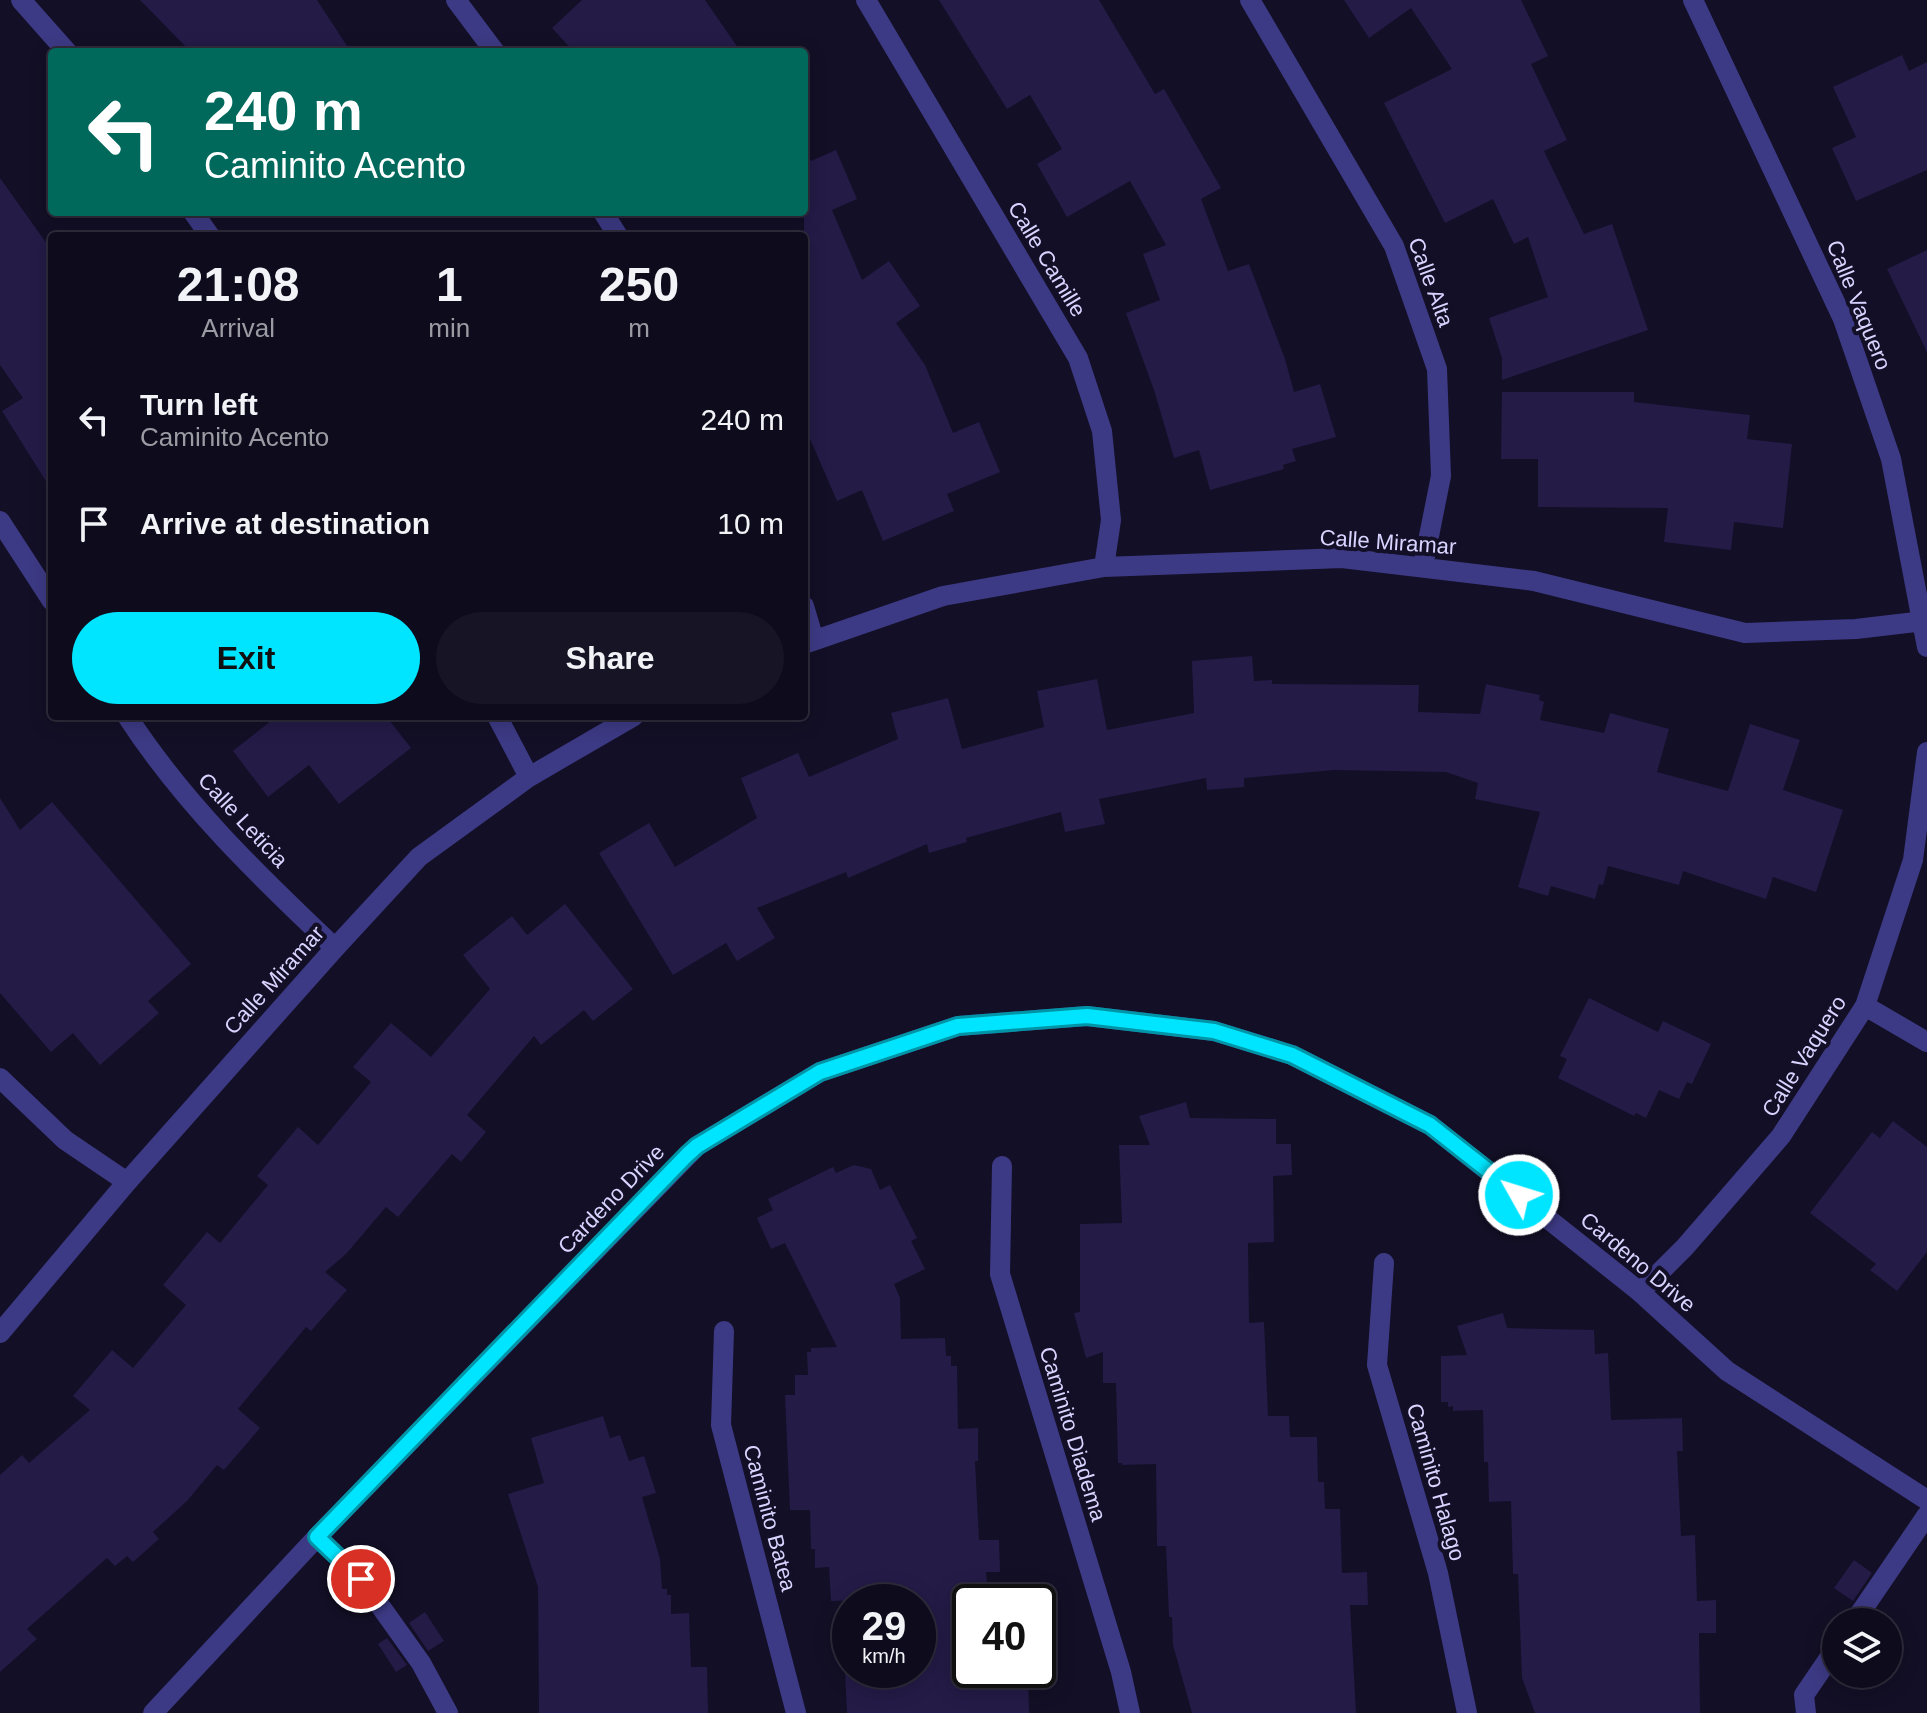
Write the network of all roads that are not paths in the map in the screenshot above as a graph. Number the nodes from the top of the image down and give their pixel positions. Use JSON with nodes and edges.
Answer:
{"nodes":[{"id":1,"x":21,"y":0,"type":"edge"},
{"id":2,"x":456,"y":0,"type":"edge"},
{"id":3,"x":866,"y":0,"type":"edge"},
{"id":4,"x":1250,"y":0,"type":"edge"},
{"id":5,"x":1693,"y":0,"type":"edge"},
{"id":6,"x":63,"y":48,"type":"edge"},
{"id":7,"x":492,"y":48,"type":"edge"},
{"id":8,"x":0,"y":521,"type":"edge"},
{"id":9,"x":1423,"y":566,"type":"junction"},
{"id":10,"x":1104,"y":567,"type":"junction"},
{"id":11,"x":48,"y":595,"type":"edge"},
{"id":12,"x":1924,"y":621,"type":"junction"},
{"id":13,"x":809,"y":642,"type":"edge"},
{"id":14,"x":1927,"y":647,"type":"edge"},
{"id":15,"x":130,"y":720,"type":"edge"},
{"id":16,"x":499,"y":720,"type":"edge"},
{"id":17,"x":627,"y":720,"type":"edge"},
{"id":18,"x":1927,"y":752,"type":"edge"},
{"id":19,"x":529,"y":777,"type":"junction"},
{"id":20,"x":335,"y":948,"type":"junction"},
{"id":21,"x":1865,"y":1006,"type":"junction"},
{"id":22,"x":1927,"y":1042,"type":"edge"},
{"id":23,"x":0,"y":1078,"type":"edge"},
{"id":24,"x":1002,"y":1166,"type":"dead end"},
{"id":25,"x":127,"y":1182,"type":"junction"},
{"id":26,"x":1384,"y":1263,"type":"dead end"},
{"id":27,"x":1640,"y":1292,"type":"junction"},
{"id":28,"x":724,"y":1331,"type":"dead end"},
{"id":29,"x":0,"y":1333,"type":"edge"},
{"id":30,"x":1927,"y":1500,"type":"edge"},
{"id":31,"x":1927,"y":1515,"type":"edge"},
{"id":32,"x":317,"y":1537,"type":"junction"},
{"id":33,"x":1864,"y":1608,"type":"edge"},
{"id":34,"x":1822,"y":1669,"type":"edge"},
{"id":35,"x":153,"y":1713,"type":"edge"},
{"id":36,"x":448,"y":1713,"type":"edge"},
{"id":37,"x":796,"y":1713,"type":"edge"},
{"id":38,"x":1130,"y":1713,"type":"edge"},
{"id":39,"x":1467,"y":1713,"type":"edge"},
{"id":40,"x":1806,"y":1713,"type":"edge"}],
"edges":[{"from":1,"to":6,"type":"street"},
{"from":2,"to":7,"type":"street"},
{"from":3,"to":10,"type":"street","name":"Calle Camille"},
{"from":4,"to":9,"type":"street","name":"Calle Alta"},
{"from":5,"to":12,"type":"street","name":"Calle Vaquero"},
{"from":8,"to":11,"type":"street"},
{"from":9,"to":10,"type":"street","name":"Calle Miramar"},
{"from":9,"to":12,"type":"street","name":"Calle Miramar"},
{"from":10,"to":13,"type":"street","name":"Calle Miramar"},
{"from":12,"to":14,"type":"street","name":"Calle Vaquero"},
{"from":15,"to":20,"type":"street","name":"Calle Leticia"},
{"from":16,"to":19,"type":"street"},
{"from":17,"to":19,"type":"street","name":"Calle Miramar"},
{"from":18,"to":21,"type":"street","name":"Calle Vaquero"},
{"from":19,"to":20,"type":"street","name":"Calle Miramar"},
{"from":20,"to":25,"type":"street","name":"Calle Miramar"},
{"from":21,"to":22,"type":"street"},
{"from":21,"to":27,"type":"street","name":"Calle Vaquero"},
{"from":23,"to":25,"type":"street"},
{"from":24,"to":38,"type":"street","name":"Caminito Diadema"},
{"from":25,"to":29,"type":"street","name":"Calle Miramar"},
{"from":26,"to":39,"type":"street","name":"Caminito Halago"},
{"from":27,"to":30,"type":"street","name":"Cardeno Drive"},
{"from":27,"to":32,"type":"street","name":"Cardeno Drive"},
{"from":28,"to":37,"type":"street","name":"Caminito Batea"},
{"from":31,"to":33,"type":"street"},
{"from":32,"to":35,"type":"street","name":"Cardeno Drive"},
{"from":32,"to":36,"type":"street"},
{"from":34,"to":40,"type":"street"}]}
